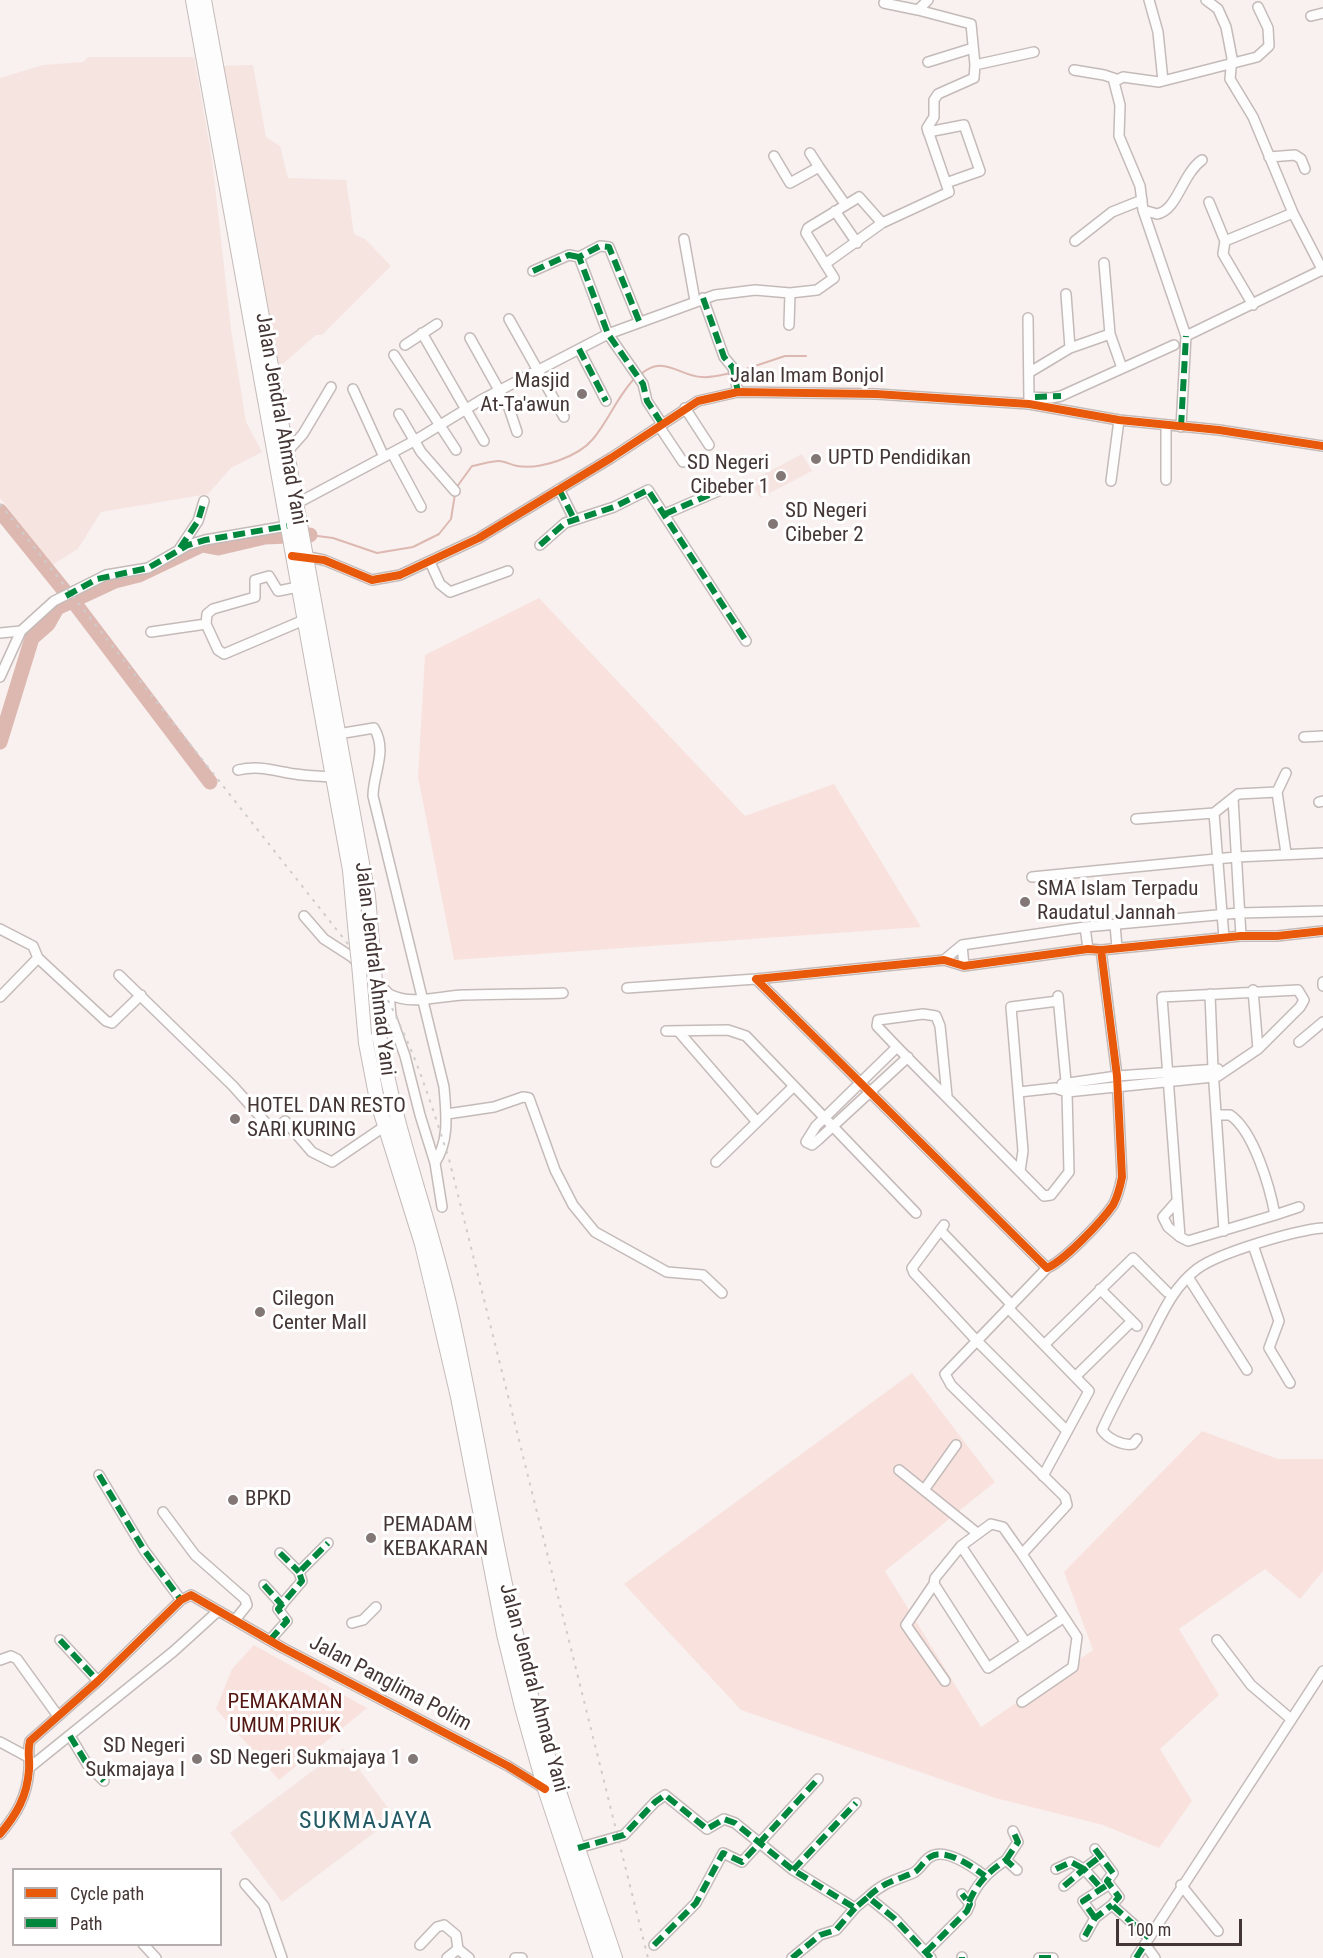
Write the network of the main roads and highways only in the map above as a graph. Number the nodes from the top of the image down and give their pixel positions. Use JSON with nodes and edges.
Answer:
{"nodes":[{"id":1,"x":193,"y":0,"type":"edge"},
{"id":2,"x":204,"y":0,"type":"edge"},
{"id":3,"x":291,"y":507,"type":"junction"},
{"id":4,"x":295,"y":540,"type":"junction"},
{"id":5,"x":601,"y":1958,"type":"edge"},
{"id":6,"x":615,"y":1958,"type":"edge"}],
"edges":[{"from":1,"to":3,"type":"highway","name":"Jalan Jendral Ahmad Yani"},
{"from":2,"to":3,"type":"highway","name":"Jalan Jendral Ahmad Yani"},
{"from":3,"to":4,"type":"highway","name":"Jalan Jendral Ahmad Yani"},
{"from":4,"to":5,"type":"highway","name":"Jalan Jendral Ahmad Yani","bridge":true},
{"from":4,"to":6,"type":"highway","name":"Jalan Jendral Ahmad Yani","bridge":true}]}
